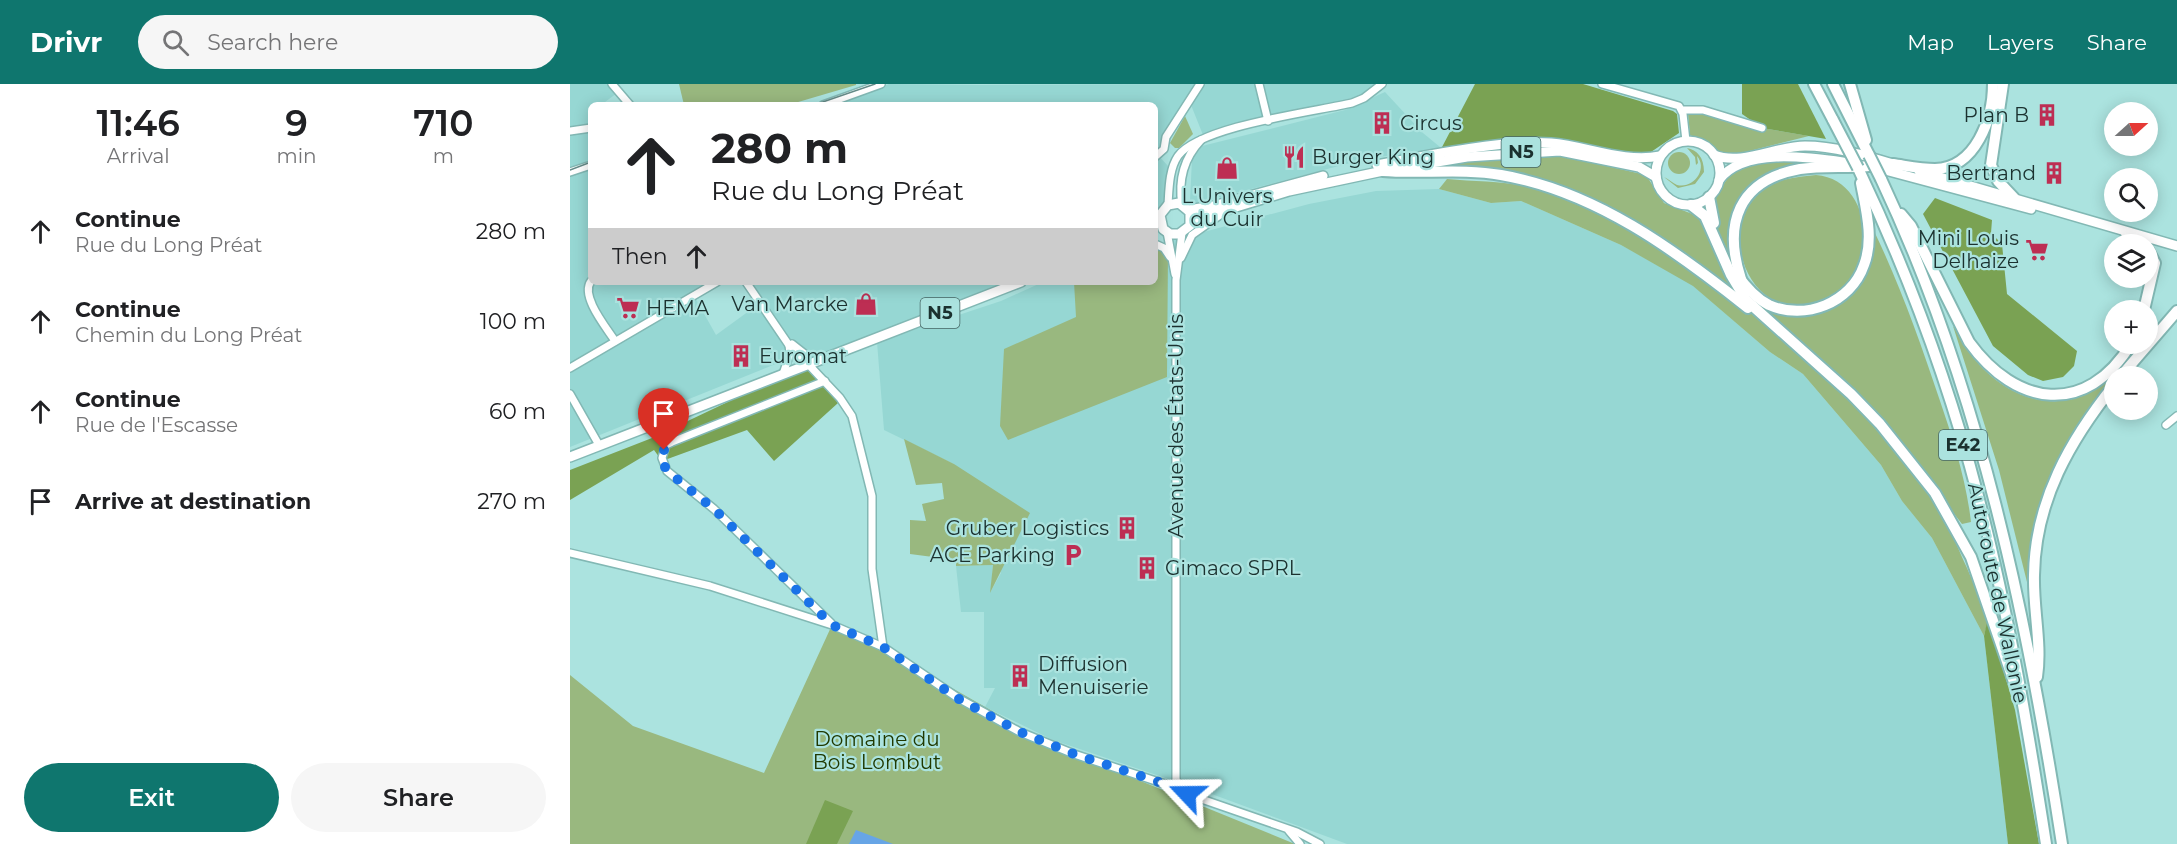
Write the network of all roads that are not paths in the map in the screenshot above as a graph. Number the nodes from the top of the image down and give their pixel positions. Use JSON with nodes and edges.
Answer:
{"nodes":[{"id":1,"x":612,"y":84,"type":"edge"},
{"id":2,"x":881,"y":84,"type":"edge"},
{"id":3,"x":1200,"y":84,"type":"edge"},
{"id":4,"x":1259,"y":84,"type":"edge"},
{"id":5,"x":1382,"y":84,"type":"edge"},
{"id":6,"x":1602,"y":84,"type":"edge"},
{"id":7,"x":1814,"y":84,"type":"edge"},
{"id":8,"x":1833,"y":84,"type":"edge"},
{"id":9,"x":1850,"y":84,"type":"edge"},
{"id":10,"x":1993,"y":84,"type":"edge"},
{"id":11,"x":2003,"y":84,"type":"edge"},
{"id":12,"x":627,"y":102,"type":"edge"},
{"id":13,"x":831,"y":102,"type":"edge"},
{"id":14,"x":1682,"y":110,"type":"junction"},
{"id":15,"x":1268,"y":121,"type":"junction"},
{"id":16,"x":1858,"y":123,"type":"junction"},
{"id":17,"x":588,"y":128,"type":"edge"},
{"id":18,"x":1762,"y":128,"type":"dead end"},
{"id":19,"x":570,"y":131,"type":"edge"},
{"id":20,"x":1203,"y":138,"type":"junction"},
{"id":21,"x":1686,"y":141,"type":"junction"},
{"id":22,"x":1160,"y":154,"type":"edge"},
{"id":23,"x":1714,"y":155,"type":"junction"},
{"id":24,"x":1660,"y":156,"type":"junction"},
{"id":25,"x":1178,"y":157,"type":"junction"},
{"id":26,"x":1866,"y":163,"type":"junction"},
{"id":27,"x":1173,"y":164,"type":"junction"},
{"id":28,"x":1184,"y":164,"type":"junction"},
{"id":29,"x":1893,"y":164,"type":"junction"},
{"id":30,"x":588,"y":166,"type":"edge"},
{"id":31,"x":1383,"y":171,"type":"junction"},
{"id":32,"x":570,"y":172,"type":"edge"},
{"id":33,"x":1656,"y":177,"type":"junction"},
{"id":34,"x":1719,"y":180,"type":"junction"},
{"id":35,"x":1709,"y":197,"type":"junction"},
{"id":36,"x":1868,"y":198,"type":"junction"},
{"id":37,"x":2014,"y":198,"type":"junction"},
{"id":38,"x":1892,"y":201,"type":"junction"},
{"id":39,"x":1168,"y":205,"type":"junction"},
{"id":40,"x":1691,"y":205,"type":"junction"},
{"id":41,"x":1185,"y":207,"type":"junction"},
{"id":42,"x":1225,"y":210,"type":"junction"},
{"id":43,"x":2065,"y":214,"type":"junction"},
{"id":44,"x":1158,"y":220,"type":"edge"},
{"id":45,"x":1158,"y":224,"type":"edge"},
{"id":46,"x":1190,"y":224,"type":"junction"},
{"id":47,"x":1166,"y":232,"type":"junction"},
{"id":48,"x":1158,"y":233,"type":"edge"},
{"id":49,"x":1182,"y":233,"type":"junction"},
{"id":50,"x":2126,"y":233,"type":"joint"},
{"id":51,"x":1158,"y":246,"type":"edge"},
{"id":52,"x":2177,"y":246,"type":"edge"},
{"id":53,"x":1177,"y":262,"type":"junction"},
{"id":54,"x":1741,"y":279,"type":"junction"},
{"id":55,"x":589,"y":285,"type":"edge"},
{"id":56,"x":712,"y":285,"type":"edge"},
{"id":57,"x":748,"y":285,"type":"edge"},
{"id":58,"x":1013,"y":285,"type":"edge"},
{"id":59,"x":2177,"y":311,"type":"edge"},
{"id":60,"x":1771,"y":323,"type":"junction"},
{"id":61,"x":787,"y":339,"type":"junction"},
{"id":62,"x":615,"y":341,"type":"junction"},
{"id":63,"x":2123,"y":354,"type":"edge"},
{"id":64,"x":808,"y":364,"type":"junction"},
{"id":65,"x":2130,"y":366,"type":"edge"},
{"id":66,"x":570,"y":368,"type":"edge"},
{"id":67,"x":783,"y":374,"type":"junction"},
{"id":68,"x":825,"y":381,"type":"junction"},
{"id":69,"x":570,"y":394,"type":"edge"},
{"id":70,"x":2104,"y":398,"type":"edge"},
{"id":71,"x":2177,"y":416,"type":"edge"},
{"id":72,"x":2166,"y":425,"type":"dead end"},
{"id":73,"x":599,"y":445,"type":"junction"},
{"id":74,"x":570,"y":456,"type":"edge"},
{"id":75,"x":570,"y":553,"type":"edge"},
{"id":76,"x":832,"y":625,"type":"junction"},
{"id":77,"x":883,"y":647,"type":"junction"},
{"id":78,"x":2036,"y":686,"type":"junction"},
{"id":79,"x":2022,"y":700,"type":"junction"},
{"id":80,"x":1180,"y":789,"type":"junction"},
{"id":81,"x":1289,"y":831,"type":"junction"},
{"id":82,"x":1300,"y":844,"type":"edge"},
{"id":83,"x":1320,"y":844,"type":"edge"},
{"id":84,"x":2046,"y":844,"type":"edge"},
{"id":85,"x":2062,"y":844,"type":"edge"}],
"edges":[{"from":1,"to":12,"type":"street"},
{"from":2,"to":13,"type":"street"},
{"from":3,"to":22,"type":"street"},
{"from":4,"to":15,"type":"street"},
{"from":5,"to":15,"type":"street"},
{"from":6,"to":14,"type":"street"},
{"from":7,"to":26,"type":"highway","name":"Autoroute de Wallonie","number":"E42","bridge":true},
{"from":8,"to":16,"type":"highway"},
{"from":9,"to":16,"type":"highway"},
{"from":10,"to":29,"type":"highway"},
{"from":11,"to":37,"type":"highway"},
{"from":14,"to":18,"type":"street"},
{"from":14,"to":21,"type":"street"},
{"from":15,"to":20,"type":"street"},
{"from":16,"to":26,"type":"highway"},
{"from":17,"to":19,"type":"street"},
{"from":20,"to":25,"type":"street"},
{"from":20,"to":28,"type":"street"},
{"from":21,"to":23,"type":"main road"},
{"from":21,"to":24,"type":"main road","number":"N5"},
{"from":22,"to":25,"type":"street"},
{"from":22,"to":27,"type":"street"},
{"from":23,"to":29,"type":"main road"},
{"from":23,"to":34,"type":"main road"},
{"from":24,"to":33,"type":"main road"},
{"from":24,"to":41,"type":"main road","number":"N5"},
{"from":25,"to":27,"type":"street"},
{"from":25,"to":28,"type":"street"},
{"from":26,"to":34,"type":"main road"},
{"from":26,"to":36,"type":"highway"},
{"from":26,"to":38,"type":"highway","name":"Autoroute de Wallonie","number":"E42","bridge":true},
{"from":26,"to":43,"type":"main road"},
{"from":26,"to":54,"type":"highway"},
{"from":27,"to":28,"type":"street"},
{"from":27,"to":39,"type":"street"},
{"from":28,"to":41,"type":"street"},
{"from":29,"to":37,"type":"main road"},
{"from":30,"to":32,"type":"street"},
{"from":31,"to":33,"type":"main road","number":"N5"},
{"from":31,"to":42,"type":"main road","number":"N5"},
{"from":31,"to":60,"type":"highway"},
{"from":33,"to":40,"type":"main road"},
{"from":34,"to":35,"type":"main road"},
{"from":35,"to":40,"type":"main road"},
{"from":35,"to":54,"type":"highway"},
{"from":36,"to":54,"type":"highway"},
{"from":36,"to":79,"type":"highway","name":"Autoroute de Wallonie","number":"E42"},
{"from":37,"to":43,"type":"main road"},
{"from":38,"to":63,"type":"highway"},
{"from":38,"to":78,"type":"highway","name":"Autoroute de Wallonie","number":"E42"},
{"from":39,"to":41,"type":"main road","number":"N5"},
{"from":39,"to":44,"type":"main road"},
{"from":40,"to":60,"type":"highway"},
{"from":41,"to":46,"type":"main road"},
{"from":42,"to":46,"type":"main road","number":"N5"},
{"from":42,"to":53,"type":"street"},
{"from":43,"to":50,"type":"main road"},
{"from":45,"to":47,"type":"main road"},
{"from":46,"to":49,"type":"main road","number":"N5"},
{"from":47,"to":48,"type":"main road"},
{"from":47,"to":49,"type":"main road"},
{"from":47,"to":53,"type":"street","name":"Avenue des États-Unis"},
{"from":49,"to":53,"type":"street","name":"Avenue des États-Unis"},
{"from":50,"to":52,"type":"main road"},
{"from":51,"to":53,"type":"street"},
{"from":53,"to":80,"type":"street","name":"Avenue des États-Unis"},
{"from":55,"to":62,"type":"street"},
{"from":56,"to":62,"type":"street"},
{"from":57,"to":61,"type":"street"},
{"from":58,"to":64,"type":"main road","number":"N5"},
{"from":59,"to":65,"type":"highway"},
{"from":60,"to":79,"type":"highway"},
{"from":61,"to":64,"type":"street"},
{"from":61,"to":67,"type":"street"},
{"from":62,"to":66,"type":"street"},
{"from":64,"to":67,"type":"main road","number":"N5"},
{"from":64,"to":68,"type":"street"},
{"from":67,"to":73,"type":"main road","number":"N5"},
{"from":68,"to":76,"type":"street"},
{"from":68,"to":77,"type":"street"},
{"from":69,"to":73,"type":"street"},
{"from":70,"to":78,"type":"highway"},
{"from":71,"to":72,"type":"street"},
{"from":73,"to":74,"type":"main road","number":"N5"},
{"from":75,"to":76,"type":"street"},
{"from":76,"to":77,"type":"street"},
{"from":77,"to":80,"type":"street"},
{"from":78,"to":85,"type":"highway","name":"Autoroute de Wallonie","number":"E42"},
{"from":79,"to":84,"type":"highway","name":"Autoroute de Wallonie","number":"E42"},
{"from":80,"to":81,"type":"street"},
{"from":81,"to":82,"type":"street"},
{"from":81,"to":83,"type":"street"}]}
